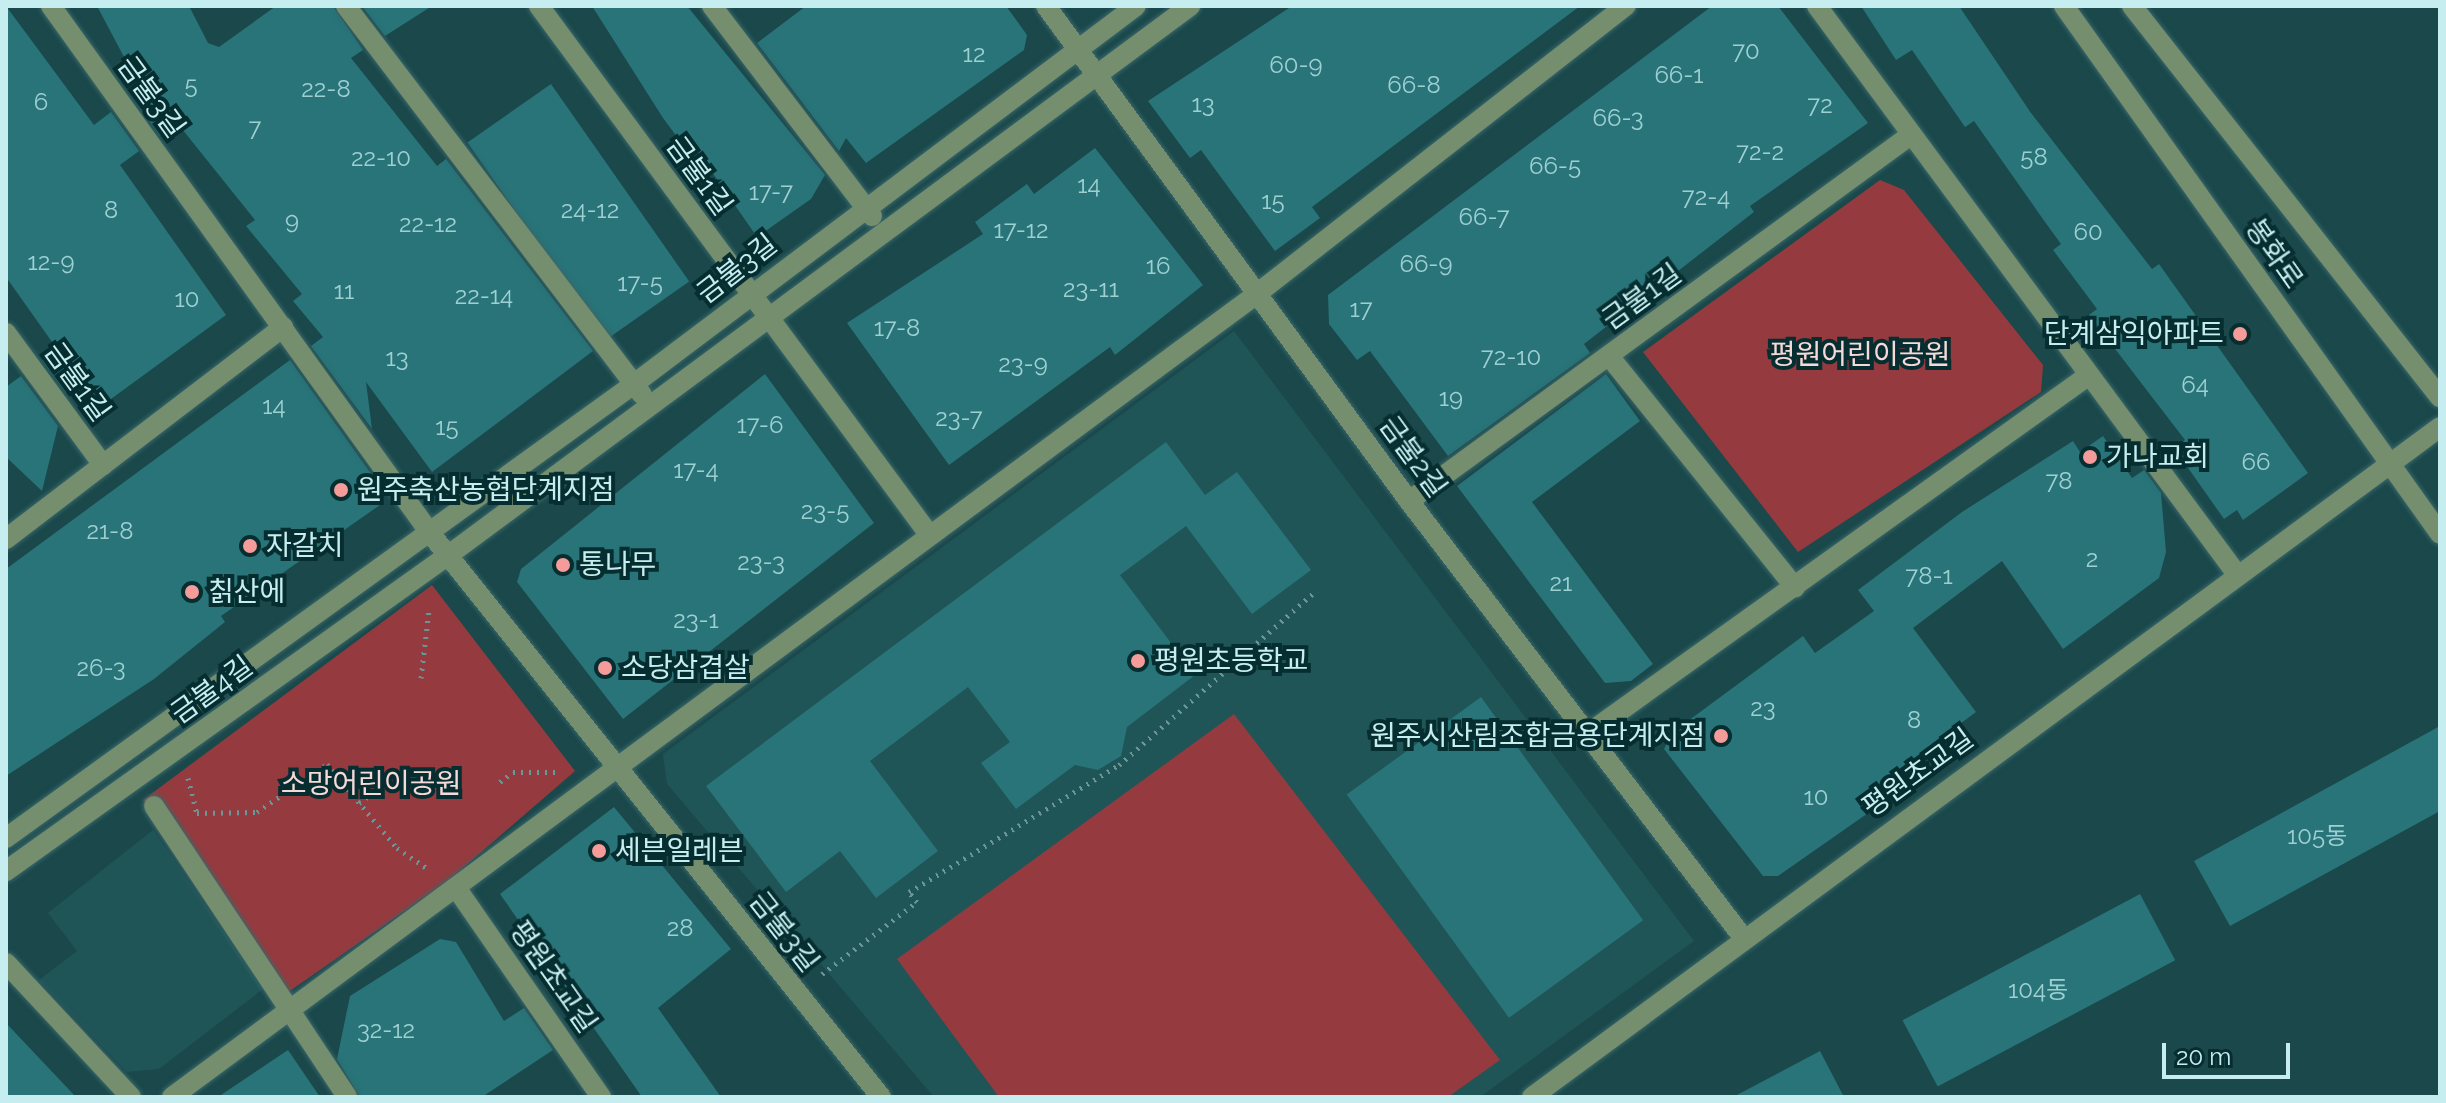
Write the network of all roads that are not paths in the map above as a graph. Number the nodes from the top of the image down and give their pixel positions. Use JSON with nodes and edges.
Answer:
{"nodes":[{"id":1,"x":51,"y":6,"type":"edge"},
{"id":2,"x":346,"y":6,"type":"edge"},
{"id":3,"x":539,"y":6,"type":"edge"},
{"id":4,"x":712,"y":6,"type":"edge"},
{"id":5,"x":1046,"y":6,"type":"edge"},
{"id":6,"x":1136,"y":6,"type":"edge"},
{"id":7,"x":1190,"y":6,"type":"edge"},
{"id":8,"x":1626,"y":6,"type":"edge"},
{"id":9,"x":1817,"y":6,"type":"edge"},
{"id":10,"x":2064,"y":6,"type":"edge"},
{"id":11,"x":2132,"y":6,"type":"edge"},
{"id":12,"x":1079,"y":50,"type":"junction"},
{"id":13,"x":1097,"y":75,"type":"junction"},
{"id":14,"x":1908,"y":137,"type":"junction"},
{"id":15,"x":864,"y":206,"type":"junction"},
{"id":16,"x":882,"y":230,"type":"junction"},
{"id":17,"x":751,"y":293,"type":"junction"},
{"id":18,"x":1258,"y":293,"type":"junction"},
{"id":19,"x":768,"y":316,"type":"junction"},
{"id":20,"x":283,"y":327,"type":"junction"},
{"id":21,"x":6,"y":333,"type":"edge"},
{"id":22,"x":1609,"y":356,"type":"junction"},
{"id":23,"x":2089,"y":375,"type":"junction"},
{"id":24,"x":634,"y":384,"type":"junction"},
{"id":25,"x":2440,"y":397,"type":"edge"},
{"id":26,"x":650,"y":405,"type":"junction"},
{"id":27,"x":2440,"y":427,"type":"edge"},
{"id":28,"x":103,"y":465,"type":"junction"},
{"id":29,"x":2387,"y":465,"type":"junction"},
{"id":30,"x":1409,"y":501,"type":"junction"},
{"id":31,"x":430,"y":533,"type":"junction"},
{"id":32,"x":928,"y":533,"type":"junction"},
{"id":33,"x":2440,"y":534,"type":"edge"},
{"id":34,"x":6,"y":539,"type":"edge"},
{"id":35,"x":450,"y":554,"type":"junction"},
{"id":36,"x":2236,"y":573,"type":"junction"},
{"id":37,"x":1795,"y":587,"type":"junction"},
{"id":38,"x":1589,"y":733,"type":"junction"},
{"id":39,"x":615,"y":764,"type":"junction"},
{"id":40,"x":154,"y":806,"type":"dead end"},
{"id":41,"x":6,"y":838,"type":"edge"},
{"id":42,"x":6,"y":871,"type":"edge"},
{"id":43,"x":457,"y":889,"type":"junction"},
{"id":44,"x":1742,"y":936,"type":"junction"},
{"id":45,"x":6,"y":963,"type":"edge"},
{"id":46,"x":293,"y":1008,"type":"junction"},
{"id":47,"x":131,"y":1097,"type":"edge"},
{"id":48,"x":172,"y":1097,"type":"edge"},
{"id":49,"x":347,"y":1097,"type":"edge"},
{"id":50,"x":601,"y":1097,"type":"edge"},
{"id":51,"x":881,"y":1097,"type":"edge"},
{"id":52,"x":1532,"y":1097,"type":"edge"}],
"edges":[{"from":1,"to":20,"type":"street","name":"금불3길"},
{"from":2,"to":24,"type":"street"},
{"from":3,"to":17,"type":"street","name":"금불1길"},
{"from":4,"to":15,"type":"street"},
{"from":5,"to":12,"type":"street","name":"금불2길"},
{"from":6,"to":12,"type":"street"},
{"from":7,"to":13,"type":"street"},
{"from":8,"to":18,"type":"street"},
{"from":9,"to":14,"type":"street"},
{"from":10,"to":29,"type":"street","name":"봉화로"},
{"from":11,"to":25,"type":"street","name":"봉화로"},
{"from":12,"to":13,"type":"street","name":"금불2길"},
{"from":12,"to":15,"type":"street","name":"금불3길"},
{"from":13,"to":16,"type":"street","name":"금불3길"},
{"from":13,"to":18,"type":"street","name":"금불2길"},
{"from":14,"to":22,"type":"street","name":"금불1길"},
{"from":14,"to":23,"type":"street"},
{"from":15,"to":16,"type":"street"},
{"from":15,"to":17,"type":"street","name":"금불3길"},
{"from":16,"to":19,"type":"street","name":"금불3길"},
{"from":17,"to":19,"type":"street","name":"금불1길"},
{"from":17,"to":24,"type":"street","name":"금불3길"},
{"from":18,"to":30,"type":"street","name":"금불2길"},
{"from":18,"to":32,"type":"street"},
{"from":19,"to":26,"type":"street","name":"금불3길"},
{"from":19,"to":32,"type":"street","name":"금불1길"},
{"from":20,"to":28,"type":"street"},
{"from":20,"to":31,"type":"street","name":"금불3길"},
{"from":21,"to":28,"type":"street","name":"금불1길"},
{"from":22,"to":30,"type":"street","name":"금불1길"},
{"from":22,"to":37,"type":"street"},
{"from":23,"to":36,"type":"street"},
{"from":23,"to":37,"type":"street"},
{"from":24,"to":26,"type":"street"},
{"from":24,"to":31,"type":"street","name":"금불3길"},
{"from":26,"to":35,"type":"street","name":"금불3길"},
{"from":27,"to":29,"type":"street","name":"평원초교길"},
{"from":28,"to":34,"type":"street"},
{"from":29,"to":33,"type":"street","name":"봉화로"},
{"from":29,"to":36,"type":"street","name":"평원초교길"},
{"from":30,"to":38,"type":"street","name":"금불2길"},
{"from":31,"to":35,"type":"street","name":"금불3길"},
{"from":31,"to":41,"type":"street","name":"금불4길"},
{"from":32,"to":39,"type":"street"},
{"from":35,"to":39,"type":"street","name":"금불3길"},
{"from":35,"to":42,"type":"street","name":"금불4길"},
{"from":36,"to":44,"type":"street","name":"평원초교길"},
{"from":37,"to":38,"type":"street"},
{"from":38,"to":44,"type":"street","name":"금불2길"},
{"from":39,"to":43,"type":"street"},
{"from":39,"to":51,"type":"street","name":"금불3길"},
{"from":40,"to":46,"type":"street"},
{"from":43,"to":46,"type":"street"},
{"from":43,"to":50,"type":"street","name":"평원초교길"},
{"from":44,"to":52,"type":"street","name":"평원초교길"},
{"from":45,"to":47,"type":"street"},
{"from":46,"to":48,"type":"street"},
{"from":46,"to":49,"type":"street"}]}
